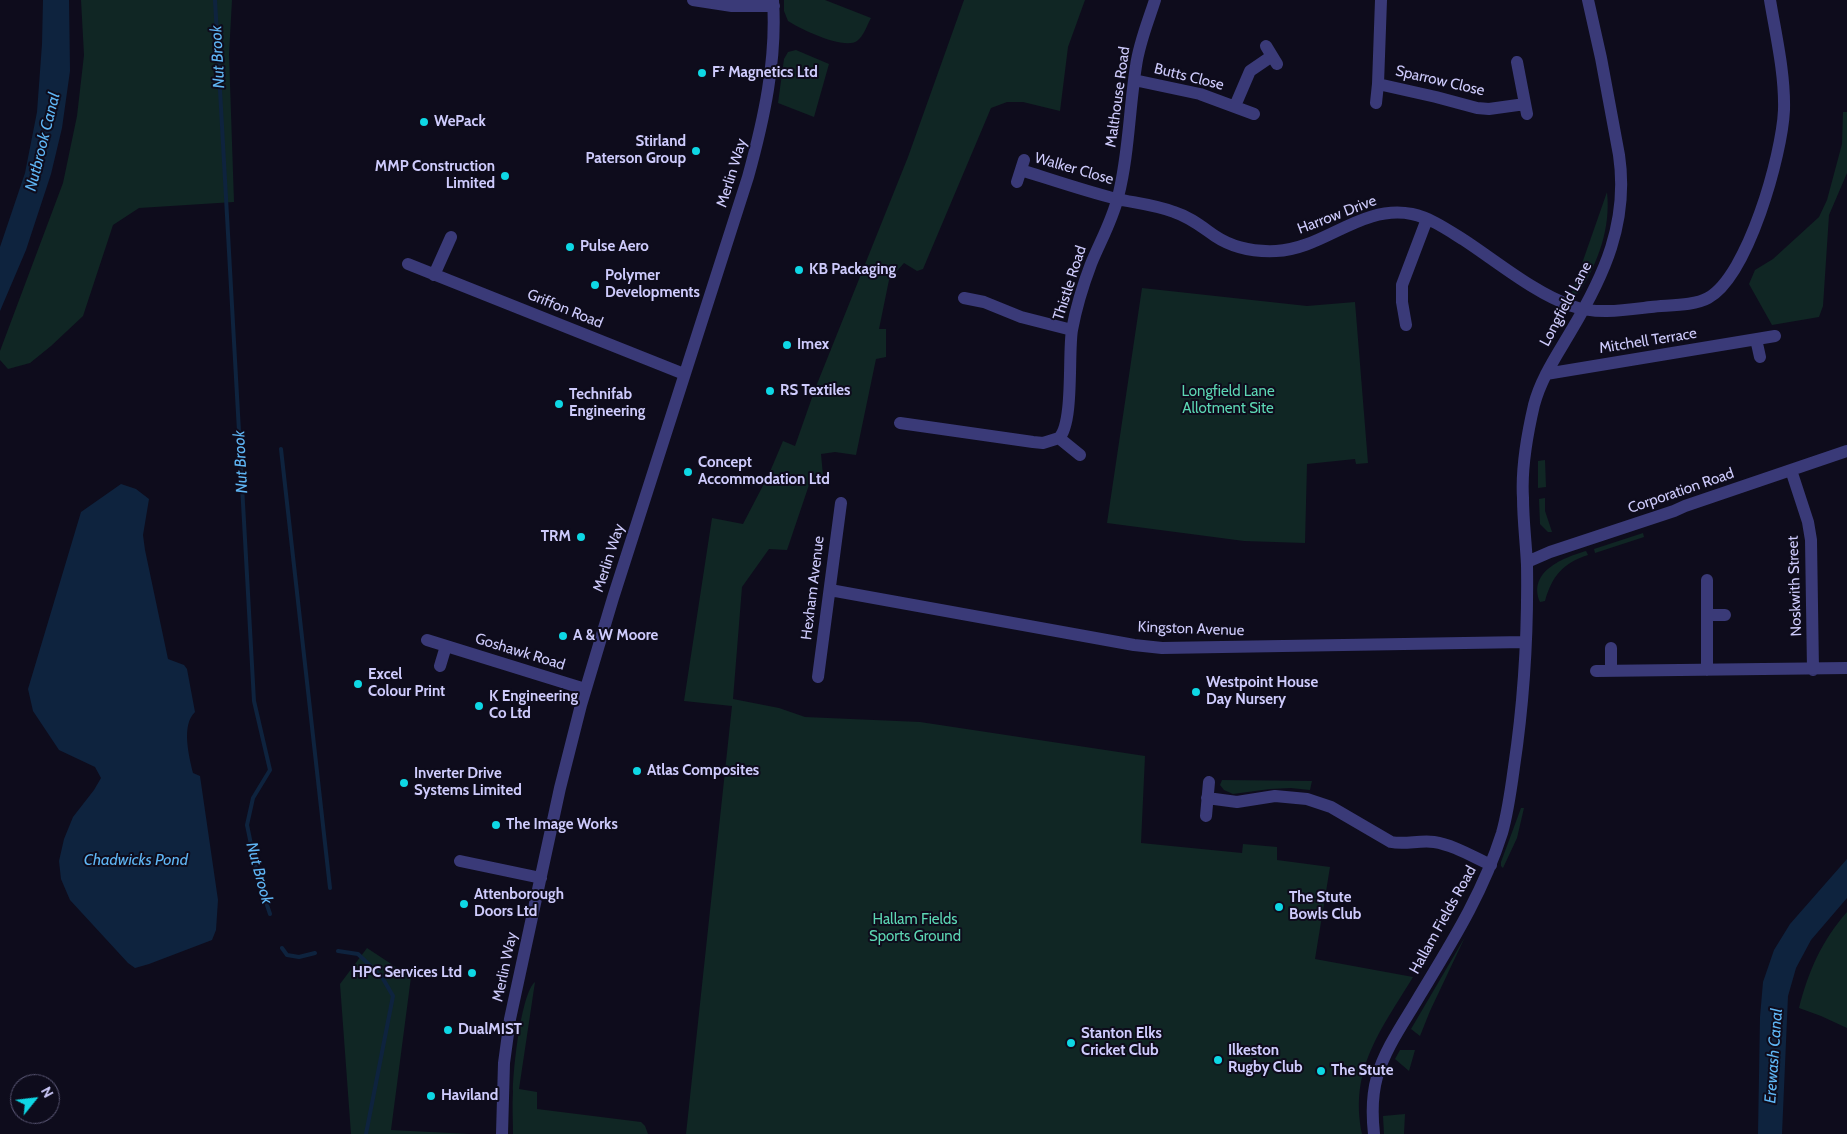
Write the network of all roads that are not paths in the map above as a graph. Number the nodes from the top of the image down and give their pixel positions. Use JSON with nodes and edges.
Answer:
{"nodes":[{"id":1,"x":693,"y":0,"type":"edge"},
{"id":2,"x":1155,"y":0,"type":"edge"},
{"id":3,"x":1381,"y":0,"type":"edge"},
{"id":4,"x":1588,"y":0,"type":"edge"},
{"id":5,"x":1770,"y":0,"type":"edge"},
{"id":6,"x":774,"y":3,"type":"edge"},
{"id":7,"x":1271,"y":55,"type":"dead end"},
{"id":8,"x":1517,"y":62,"type":"dead end"},
{"id":9,"x":1134,"y":80,"type":"junction"},
{"id":10,"x":1378,"y":84,"type":"junction"},
{"id":11,"x":1376,"y":103,"type":"dead end"},
{"id":12,"x":1236,"y":106,"type":"junction"},
{"id":13,"x":1254,"y":114,"type":"dead end"},
{"id":14,"x":1020,"y":171,"type":"dead end"},
{"id":15,"x":1118,"y":199,"type":"junction"},
{"id":16,"x":1427,"y":219,"type":"junction"},
{"id":17,"x":450,"y":237,"type":"dead end"},
{"id":18,"x":408,"y":264,"type":"dead end"},
{"id":19,"x":434,"y":275,"type":"junction"},
{"id":20,"x":964,"y":298,"type":"dead end"},
{"id":21,"x":1584,"y":310,"type":"junction"},
{"id":22,"x":1406,"y":325,"type":"dead end"},
{"id":23,"x":1072,"y":330,"type":"junction"},
{"id":24,"x":1775,"y":336,"type":"dead end"},
{"id":25,"x":1756,"y":340,"type":"junction"},
{"id":26,"x":1760,"y":357,"type":"dead end"},
{"id":27,"x":684,"y":374,"type":"junction"},
{"id":28,"x":1546,"y":374,"type":"junction"},
{"id":29,"x":900,"y":423,"type":"dead end"},
{"id":30,"x":1059,"y":438,"type":"junction"},
{"id":31,"x":1847,"y":451,"type":"edge"},
{"id":32,"x":1080,"y":456,"type":"dead end"},
{"id":33,"x":1791,"y":470,"type":"junction"},
{"id":34,"x":840,"y":503,"type":"dead end"},
{"id":35,"x":1527,"y":562,"type":"junction"},
{"id":36,"x":1707,"y":580,"type":"dead end"},
{"id":37,"x":830,"y":590,"type":"junction"},
{"id":38,"x":1708,"y":615,"type":"junction"},
{"id":39,"x":1725,"y":615,"type":"dead end"},
{"id":40,"x":427,"y":640,"type":"dead end"},
{"id":41,"x":1525,"y":642,"type":"junction"},
{"id":42,"x":446,"y":646,"type":"junction"},
{"id":43,"x":1611,"y":648,"type":"dead end"},
{"id":44,"x":440,"y":666,"type":"dead end"},
{"id":45,"x":1847,"y":668,"type":"edge"},
{"id":46,"x":1707,"y":670,"type":"junction"},
{"id":47,"x":1813,"y":670,"type":"junction"},
{"id":48,"x":1596,"y":671,"type":"dead end"},
{"id":49,"x":1611,"y":671,"type":"junction"},
{"id":50,"x":818,"y":676,"type":"dead end"},
{"id":51,"x":585,"y":689,"type":"junction"},
{"id":52,"x":1208,"y":782,"type":"dead end"},
{"id":53,"x":1207,"y":798,"type":"junction"},
{"id":54,"x":1206,"y":816,"type":"dead end"},
{"id":55,"x":460,"y":861,"type":"dead end"},
{"id":56,"x":1491,"y":865,"type":"junction"},
{"id":57,"x":541,"y":878,"type":"junction"},
{"id":58,"x":502,"y":1134,"type":"edge"},
{"id":59,"x":1374,"y":1134,"type":"edge"}],
"edges":[{"from":1,"to":6,"type":"street"},
{"from":2,"to":9,"type":"street","name":"Malthouse Road"},
{"from":3,"to":10,"type":"street","name":"Sparrow Close"},
{"from":4,"to":21,"type":"street","name":"Longfield Lane"},
{"from":5,"to":21,"type":"street"},
{"from":6,"to":27,"type":"street","name":"Merlin Way"},
{"from":7,"to":12,"type":"street","name":"Butts Close"},
{"from":8,"to":10,"type":"street","name":"Sparrow Close"},
{"from":9,"to":12,"type":"street","name":"Butts Close"},
{"from":9,"to":15,"type":"street","name":"Malthouse Road"},
{"from":10,"to":11,"type":"street","name":"Sparrow Close"},
{"from":12,"to":13,"type":"street","name":"Butts Close"},
{"from":14,"to":15,"type":"street","name":"Walker Close"},
{"from":15,"to":16,"type":"street","name":"Harrow Drive"},
{"from":15,"to":23,"type":"street","name":"Thistle Road"},
{"from":16,"to":21,"type":"street","name":"Harrow Drive"},
{"from":16,"to":22,"type":"street"},
{"from":17,"to":19,"type":"street"},
{"from":18,"to":19,"type":"street","name":"Griffon Road"},
{"from":19,"to":27,"type":"street","name":"Griffon Road"},
{"from":20,"to":23,"type":"street"},
{"from":21,"to":28,"type":"street","name":"Longfield Lane"},
{"from":23,"to":30,"type":"street","name":"Thistle Road"},
{"from":24,"to":25,"type":"street","name":"Mitchell Terrace"},
{"from":25,"to":26,"type":"street"},
{"from":25,"to":28,"type":"street","name":"Mitchell Terrace"},
{"from":27,"to":51,"type":"street","name":"Merlin Way"},
{"from":28,"to":35,"type":"street","name":"Longfield Lane"},
{"from":29,"to":30,"type":"street"},
{"from":30,"to":32,"type":"street"},
{"from":31,"to":33,"type":"street","name":"Corporation Road"},
{"from":33,"to":35,"type":"street","name":"Corporation Road"},
{"from":33,"to":47,"type":"street","name":"Noskwith Street"},
{"from":34,"to":37,"type":"street","name":"Hexham Avenue"},
{"from":35,"to":41,"type":"street","name":"Hallam Fields Road"},
{"from":36,"to":38,"type":"street"},
{"from":37,"to":41,"type":"street","name":"Kingston Avenue"},
{"from":37,"to":50,"type":"street","name":"Hexham Avenue"},
{"from":38,"to":39,"type":"street"},
{"from":38,"to":46,"type":"street"},
{"from":40,"to":42,"type":"street","name":"Goshawk Road"},
{"from":41,"to":56,"type":"street","name":"Hallam Fields Road"},
{"from":42,"to":44,"type":"street"},
{"from":42,"to":51,"type":"street","name":"Goshawk Road"},
{"from":43,"to":49,"type":"street"},
{"from":45,"to":47,"type":"street"},
{"from":46,"to":47,"type":"street"},
{"from":46,"to":49,"type":"street"},
{"from":48,"to":49,"type":"street"},
{"from":51,"to":57,"type":"street","name":"Merlin Way"},
{"from":52,"to":53,"type":"street"},
{"from":53,"to":54,"type":"street"},
{"from":53,"to":56,"type":"street"},
{"from":55,"to":57,"type":"street"},
{"from":56,"to":59,"type":"street","name":"Hallam Fields Road"},
{"from":57,"to":58,"type":"street","name":"Merlin Way"}]}
